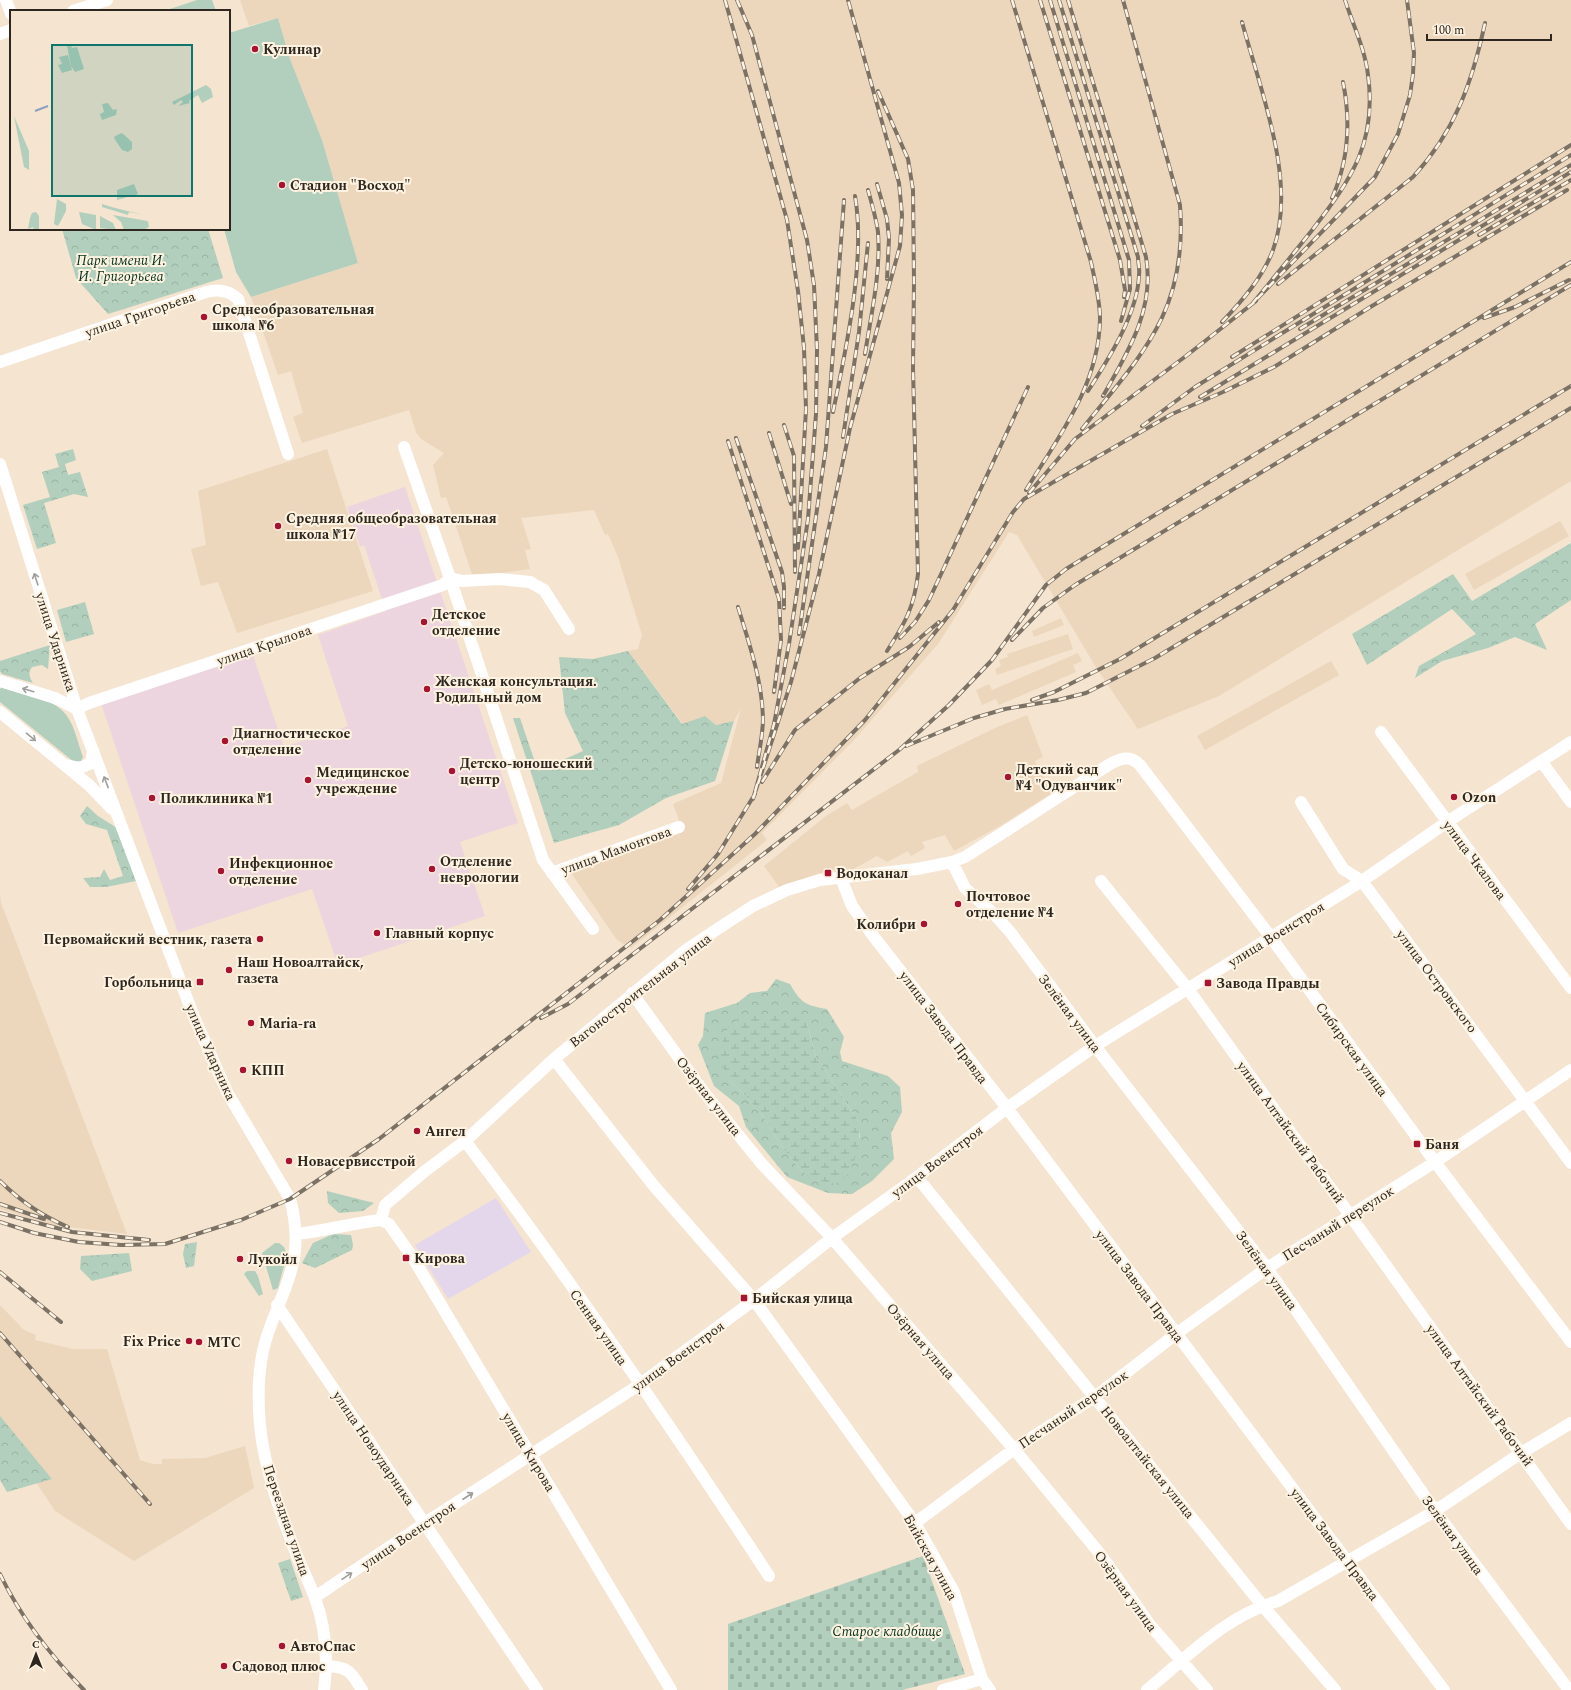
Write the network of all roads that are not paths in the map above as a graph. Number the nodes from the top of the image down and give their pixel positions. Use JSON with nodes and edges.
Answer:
{"nodes":[{"id":1,"x":6,"y":0,"type":"edge"},
{"id":2,"x":107,"y":0,"type":"edge"},
{"id":3,"x":76,"y":10,"type":"edge"},
{"id":4,"x":10,"y":11,"type":"edge"},
{"id":5,"x":10,"y":30,"type":"edge"},
{"id":6,"x":0,"y":34,"type":"edge"},
{"id":7,"x":0,"y":362,"type":"edge"},
{"id":8,"x":404,"y":447,"type":"dead end"},
{"id":9,"x":288,"y":454,"type":"dead end"},
{"id":10,"x":0,"y":464,"type":"edge"},
{"id":11,"x":450,"y":578,"type":"junction"},
{"id":12,"x":569,"y":629,"type":"dead end"},
{"id":13,"x":3,"y":683,"type":"edge"},
{"id":14,"x":77,"y":709,"type":"junction"},
{"id":15,"x":0,"y":713,"type":"edge"},
{"id":16,"x":1381,"y":732,"type":"dead end"},
{"id":17,"x":1571,"y":742,"type":"edge"},
{"id":18,"x":93,"y":750,"type":"junction"},
{"id":19,"x":1132,"y":759,"type":"joint"},
{"id":20,"x":1542,"y":761,"type":"junction"},
{"id":21,"x":65,"y":765,"type":"junction"},
{"id":22,"x":1301,"y":802,"type":"dead end"},
{"id":23,"x":1571,"y":802,"type":"edge"},
{"id":24,"x":120,"y":818,"type":"junction"},
{"id":25,"x":1447,"y":822,"type":"junction"},
{"id":26,"x":680,"y":827,"type":"dead end"},
{"id":27,"x":952,"y":862,"type":"junction"},
{"id":28,"x":552,"y":873,"type":"junction"},
{"id":29,"x":841,"y":878,"type":"junction"},
{"id":30,"x":1362,"y":881,"type":"junction"},
{"id":31,"x":1101,"y":882,"type":"dead end"},
{"id":32,"x":593,"y":929,"type":"dead end"},
{"id":33,"x":1270,"y":936,"type":"junction"},
{"id":34,"x":1571,"y":988,"type":"edge"},
{"id":35,"x":1188,"y":989,"type":"junction"},
{"id":36,"x":632,"y":993,"type":"junction"},
{"id":37,"x":1095,"y":1046,"type":"junction"},
{"id":38,"x":554,"y":1059,"type":"junction"},
{"id":39,"x":1571,"y":1070,"type":"edge"},
{"id":40,"x":1526,"y":1101,"type":"junction"},
{"id":41,"x":1007,"y":1108,"type":"junction"},
{"id":42,"x":465,"y":1141,"type":"junction"},
{"id":43,"x":1435,"y":1162,"type":"junction"},
{"id":44,"x":1571,"y":1163,"type":"edge"},
{"id":45,"x":917,"y":1177,"type":"junction"},
{"id":46,"x":1351,"y":1215,"type":"junction"},
{"id":47,"x":381,"y":1220,"type":"junction"},
{"id":48,"x":296,"y":1234,"type":"junction"},
{"id":49,"x":832,"y":1238,"type":"junction"},
{"id":50,"x":1267,"y":1268,"type":"junction"},
{"id":51,"x":754,"y":1300,"type":"junction"},
{"id":52,"x":278,"y":1306,"type":"junction"},
{"id":53,"x":1176,"y":1334,"type":"junction"},
{"id":54,"x":1571,"y":1342,"type":"edge"},
{"id":55,"x":639,"y":1385,"type":"junction"},
{"id":56,"x":1096,"y":1396,"type":"junction"},
{"id":57,"x":1571,"y":1423,"type":"edge"},
{"id":58,"x":1014,"y":1449,"type":"junction"},
{"id":59,"x":1521,"y":1452,"type":"junction"},
{"id":60,"x":531,"y":1455,"type":"junction"},
{"id":61,"x":1435,"y":1511,"type":"junction"},
{"id":62,"x":915,"y":1523,"type":"junction"},
{"id":63,"x":425,"y":1524,"type":"junction"},
{"id":64,"x":1571,"y":1524,"type":"edge"},
{"id":65,"x":1349,"y":1562,"type":"junction"},
{"id":66,"x":769,"y":1576,"type":"dead end"},
{"id":67,"x":315,"y":1597,"type":"junction"},
{"id":68,"x":1262,"y":1605,"type":"junction"},
{"id":69,"x":1182,"y":1661,"type":"junction"},
{"id":70,"x":327,"y":1666,"type":"junction"},
{"id":71,"x":982,"y":1679,"type":"junction"},
{"id":72,"x":324,"y":1690,"type":"edge"},
{"id":73,"x":362,"y":1690,"type":"edge"},
{"id":74,"x":537,"y":1690,"type":"edge"},
{"id":75,"x":671,"y":1690,"type":"edge"},
{"id":76,"x":943,"y":1690,"type":"edge"},
{"id":77,"x":990,"y":1690,"type":"edge"},
{"id":78,"x":1147,"y":1690,"type":"edge"},
{"id":79,"x":1207,"y":1690,"type":"edge"},
{"id":80,"x":1335,"y":1690,"type":"edge"},
{"id":81,"x":1444,"y":1690,"type":"edge"},
{"id":82,"x":1569,"y":1690,"type":"edge"}],
"edges":[{"from":1,"to":4,"type":"street"},
{"from":2,"to":3,"type":"street"},
{"from":5,"to":6,"type":"street"},
{"from":7,"to":9,"type":"street","name":"улица Григорьева"},
{"from":8,"to":11,"type":"street"},
{"from":14,"to":10,"type":"street","name":"улица Ударника","one_way":true},
{"from":11,"to":12,"type":"street"},
{"from":11,"to":14,"type":"street","name":"улица Крылова"},
{"from":11,"to":28,"type":"street"},
{"from":14,"to":13,"type":"street","one_way":true},
{"from":14,"to":18,"type":"street","name":"улица Ударника"},
{"from":15,"to":21,"type":"street","name":"улица Ударника","one_way":true},
{"from":16,"to":25,"type":"street","name":"улица Чкалова"},
{"from":17,"to":20,"type":"street","name":"улица Военстроя"},
{"from":18,"to":21,"type":"street"},
{"from":24,"to":18,"type":"street","name":"улица Ударника","one_way":true},
{"from":19,"to":27,"type":"street","name":"Вагоностроительная улица"},
{"from":19,"to":33,"type":"street","name":"Сибирская улица"},
{"from":20,"to":23,"type":"street"},
{"from":20,"to":25,"type":"street","name":"улица Военстроя"},
{"from":21,"to":24,"type":"street","name":"улица Ударника"},
{"from":22,"to":30,"type":"street","name":"улица Островского"},
{"from":24,"to":48,"type":"street","name":"улица Ударника"},
{"from":25,"to":30,"type":"street","name":"улица Военстроя"},
{"from":25,"to":34,"type":"street","name":"улица Чкалова"},
{"from":26,"to":28,"type":"street","name":"улица Мамонтова"},
{"from":27,"to":29,"type":"street","name":"Вагоностроительная улица"},
{"from":27,"to":37,"type":"street","name":"Зелёная улица"},
{"from":28,"to":32,"type":"street"},
{"from":29,"to":36,"type":"street","name":"Вагоностроительная улица"},
{"from":29,"to":41,"type":"street","name":"улица Завода Правда"},
{"from":30,"to":33,"type":"street","name":"улица Военстроя"},
{"from":30,"to":40,"type":"street","name":"улица Островского"},
{"from":31,"to":35,"type":"street","name":"улица Алтайский Рабочий"},
{"from":33,"to":35,"type":"street","name":"улица Военстроя"},
{"from":33,"to":43,"type":"street","name":"Сибирская улица"},
{"from":35,"to":37,"type":"street","name":"улица Военстроя"},
{"from":35,"to":46,"type":"street","name":"улица Алтайский Рабочий"},
{"from":36,"to":38,"type":"street","name":"Вагоностроительная улица"},
{"from":36,"to":49,"type":"street","name":"Озёрная улица"},
{"from":37,"to":41,"type":"street","name":"улица Военстроя"},
{"from":37,"to":50,"type":"street","name":"Зелёная улица"},
{"from":38,"to":42,"type":"street","name":"Вагоностроительная улица"},
{"from":38,"to":51,"type":"street","name":"Бийская улица"},
{"from":39,"to":40,"type":"street","name":"Песчаный переулок"},
{"from":40,"to":43,"type":"street","name":"Песчаный переулок"},
{"from":40,"to":44,"type":"street","name":"улица Островского"},
{"from":41,"to":45,"type":"street","name":"улица Военстроя"},
{"from":41,"to":53,"type":"street","name":"улица Завода Правда"},
{"from":42,"to":47,"type":"street","name":"Вагоностроительная улица"},
{"from":42,"to":55,"type":"street","name":"Сенная улица"},
{"from":43,"to":46,"type":"street","name":"Песчаный переулок"},
{"from":43,"to":54,"type":"street","name":"Сибирская улица"},
{"from":45,"to":49,"type":"street","name":"улица Военстроя"},
{"from":45,"to":56,"type":"street","name":"Новоалтайская улица"},
{"from":46,"to":50,"type":"street","name":"Песчаный переулок"},
{"from":46,"to":59,"type":"street","name":"улица Алтайский Рабочий"},
{"from":47,"to":48,"type":"street"},
{"from":47,"to":60,"type":"street","name":"улица Кирова"},
{"from":48,"to":52,"type":"street","name":"Переездная улица"},
{"from":49,"to":51,"type":"street","name":"улица Военстроя"},
{"from":49,"to":58,"type":"street","name":"Озёрная улица"},
{"from":50,"to":53,"type":"street","name":"Песчаный переулок"},
{"from":50,"to":61,"type":"street","name":"Зелёная улица"},
{"from":51,"to":55,"type":"street","name":"улица Военстроя"},
{"from":51,"to":62,"type":"street","name":"Бийская улица"},
{"from":52,"to":63,"type":"street","name":"улица Новоударника"},
{"from":52,"to":67,"type":"street","name":"Переездная улица"},
{"from":53,"to":56,"type":"street","name":"Песчаный переулок"},
{"from":53,"to":65,"type":"street","name":"улица Завода Правда"},
{"from":55,"to":60,"type":"street","name":"улица Военстроя"},
{"from":55,"to":66,"type":"street","name":"Сенная улица"},
{"from":56,"to":58,"type":"street","name":"Песчаный переулок"},
{"from":56,"to":68,"type":"street","name":"Новоалтайская улица"},
{"from":57,"to":59,"type":"street"},
{"from":58,"to":62,"type":"street","name":"Песчаный переулок"},
{"from":58,"to":69,"type":"street","name":"Озёрная улица"},
{"from":59,"to":61,"type":"street"},
{"from":59,"to":64,"type":"street","name":"улица Алтайский Рабочий"},
{"from":63,"to":60,"type":"street","name":"улица Военстроя","one_way":true},
{"from":60,"to":75,"type":"street","name":"улица Кирова"},
{"from":61,"to":65,"type":"street"},
{"from":61,"to":82,"type":"street","name":"Зелёная улица"},
{"from":62,"to":71,"type":"street","name":"Бийская улица"},
{"from":67,"to":63,"type":"street","name":"улица Военстроя","one_way":true},
{"from":63,"to":74,"type":"street","name":"улица Новоударника"},
{"from":65,"to":68,"type":"street"},
{"from":65,"to":81,"type":"street","name":"улица Завода Правда"},
{"from":67,"to":70,"type":"street","name":"Переездная улица"},
{"from":68,"to":69,"type":"street"},
{"from":68,"to":80,"type":"street","name":"Новоалтайская улица"},
{"from":69,"to":78,"type":"street"},
{"from":69,"to":79,"type":"street","name":"Озёрная улица"},
{"from":70,"to":72,"type":"street","name":"Переездная улица"},
{"from":70,"to":73,"type":"street"},
{"from":71,"to":76,"type":"street"},
{"from":71,"to":77,"type":"street","name":"Бийская улица"}]}
